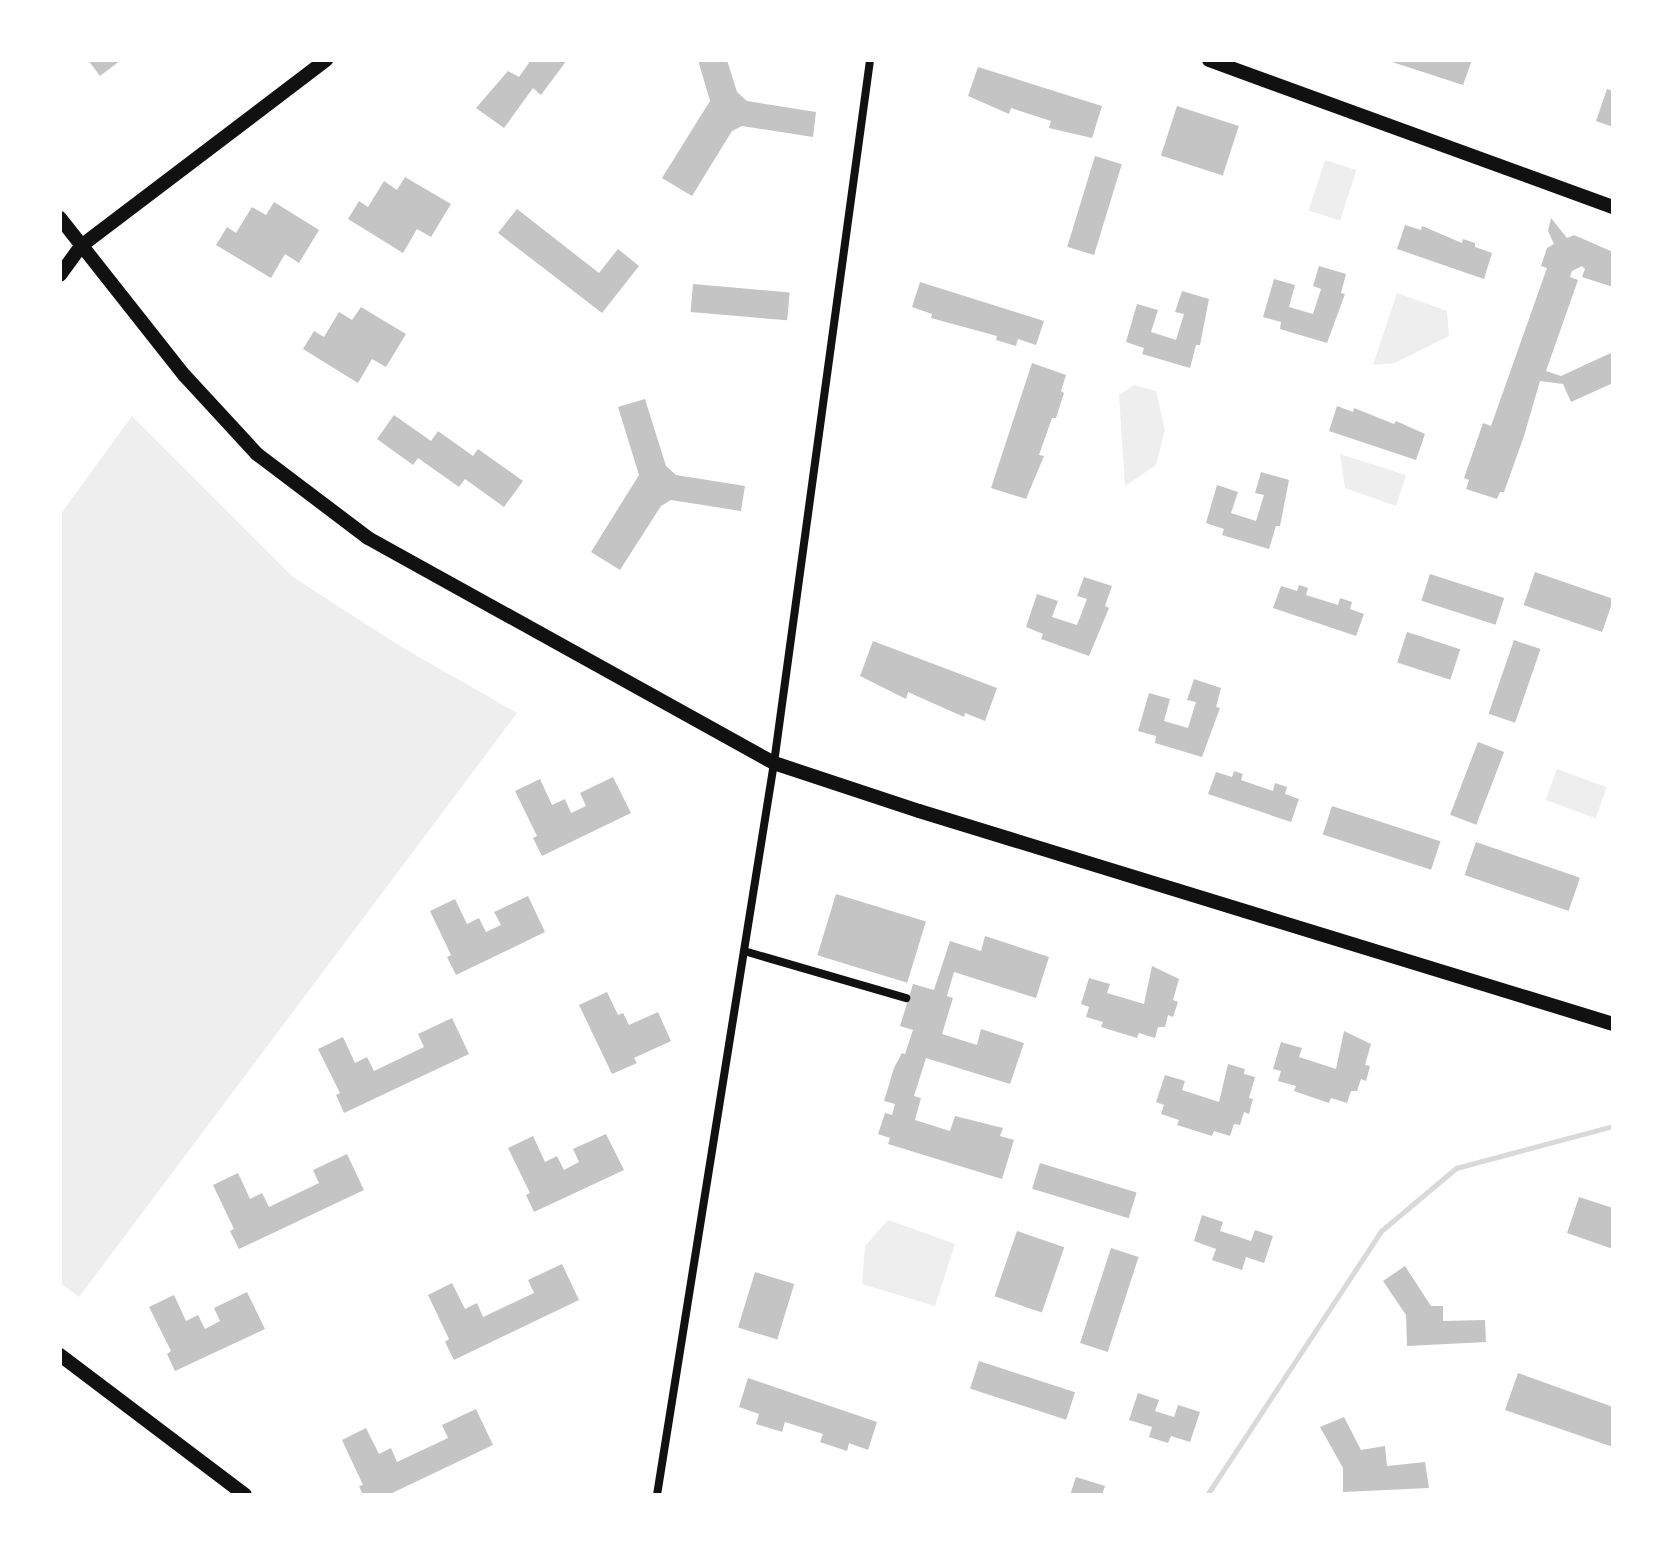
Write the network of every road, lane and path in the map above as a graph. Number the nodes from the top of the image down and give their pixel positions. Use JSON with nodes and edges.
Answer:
{"nodes":[{"id":1,"x":326,"y":60,"type":"edge"},
{"id":2,"x":870,"y":60,"type":"edge"},
{"id":3,"x":1209,"y":60,"type":"edge"},
{"id":4,"x":1613,"y":207,"type":"edge"},
{"id":5,"x":60,"y":218,"type":"edge"},
{"id":6,"x":81,"y":246,"type":"junction"},
{"id":7,"x":60,"y":275,"type":"edge"},
{"id":8,"x":774,"y":763,"type":"junction"},
{"id":9,"x":744,"y":951,"type":"junction"},
{"id":10,"x":906,"y":998,"type":"dead end"},
{"id":11,"x":1613,"y":1024,"type":"edge"},
{"id":12,"x":62,"y":1361,"type":"edge"},
{"id":13,"x":245,"y":1495,"type":"edge"},
{"id":14,"x":657,"y":1495,"type":"edge"}],
"edges":[{"from":1,"to":6,"type":"street"},
{"from":2,"to":8,"type":"street"},
{"from":3,"to":4,"type":"street"},
{"from":5,"to":6,"type":"street"},
{"from":6,"to":7,"type":"street"},
{"from":6,"to":8,"type":"street"},
{"from":8,"to":9,"type":"street"},
{"from":8,"to":11,"type":"street"},
{"from":9,"to":10,"type":"street"},
{"from":9,"to":14,"type":"street"},
{"from":12,"to":13,"type":"street"}]}
